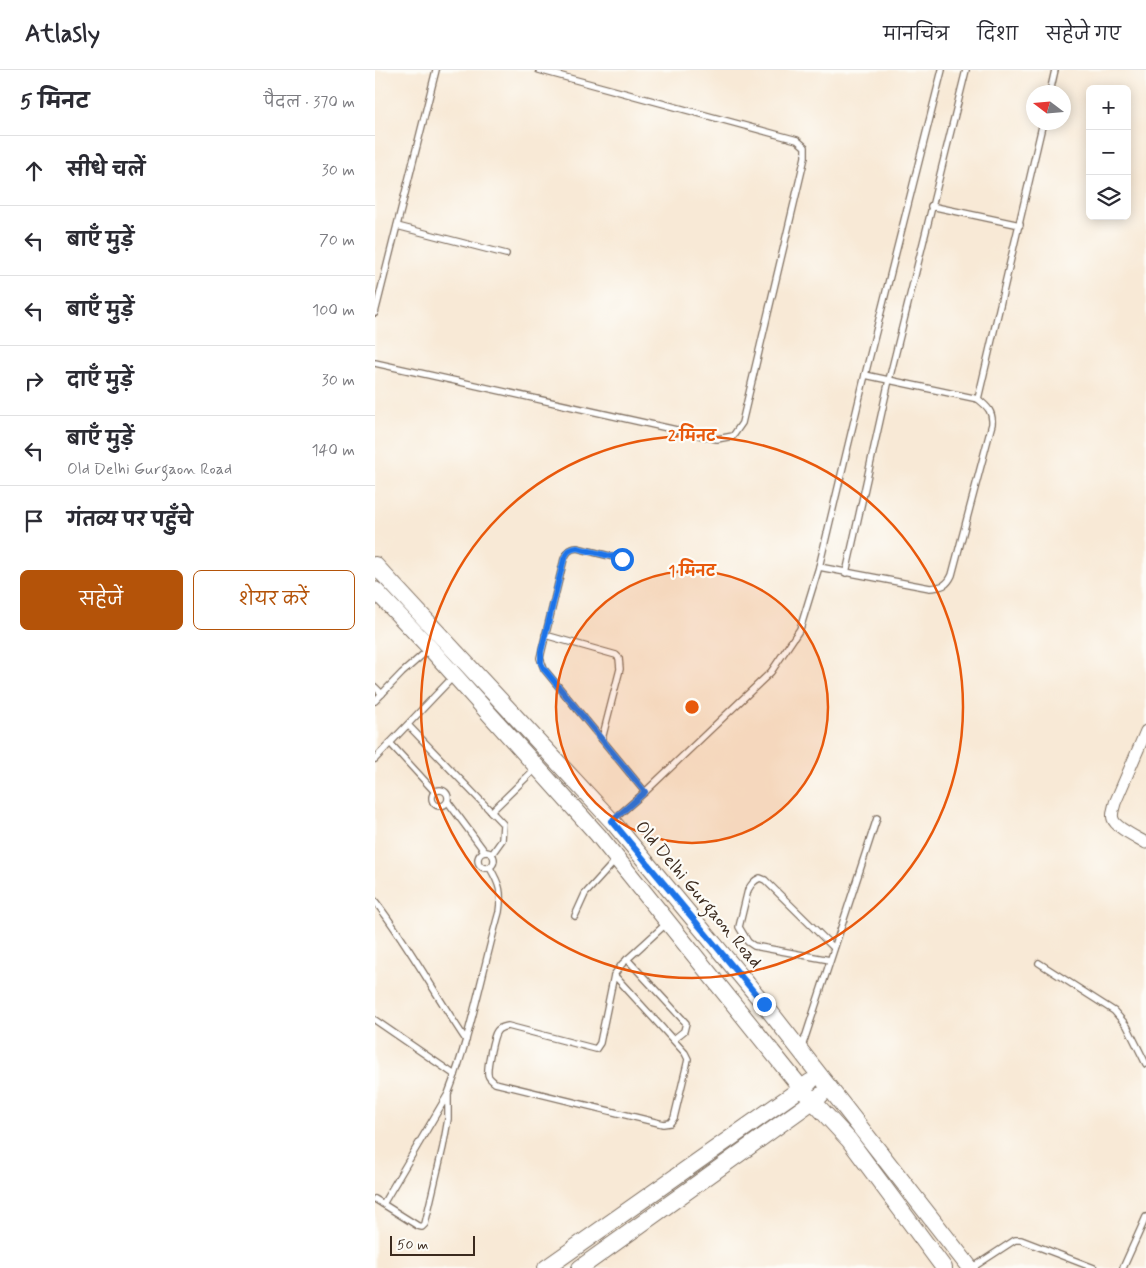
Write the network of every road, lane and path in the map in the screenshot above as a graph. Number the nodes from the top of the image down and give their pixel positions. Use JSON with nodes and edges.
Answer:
{"nodes":[{"id":1,"x":436,"y":70,"type":"edge"},
{"id":2,"x":942,"y":70,"type":"edge"},
{"id":3,"x":966,"y":70,"type":"edge"},
{"id":4,"x":1055,"y":70,"type":"edge"},
{"id":5,"x":543,"y":71,"type":"edge"},
{"id":6,"x":1052,"y":85,"type":"edge"},
{"id":7,"x":1041,"y":130,"type":"edge"},
{"id":8,"x":931,"y":206,"type":"junction"},
{"id":9,"x":397,"y":226,"type":"junction"},
{"id":10,"x":1020,"y":226,"type":"junction"},
{"id":11,"x":506,"y":254,"type":"dead end"},
{"id":12,"x":375,"y":313,"type":"edge"},
{"id":13,"x":375,"y":363,"type":"edge"},
{"id":14,"x":865,"y":375,"type":"junction"},
{"id":15,"x":889,"y":380,"type":"junction"},
{"id":16,"x":978,"y":399,"type":"junction"},
{"id":17,"x":622,"y":559,"type":"dead end"},
{"id":18,"x":375,"y":565,"type":"edge"},
{"id":19,"x":819,"y":567,"type":"junction"},
{"id":20,"x":847,"y":573,"type":"junction"},
{"id":21,"x":375,"y":590,"type":"edge"},
{"id":22,"x":545,"y":635,"type":"junction"},
{"id":23,"x":431,"y":648,"type":"junction"},
{"id":24,"x":454,"y":675,"type":"junction"},
{"id":25,"x":375,"y":686,"type":"edge"},
{"id":26,"x":382,"y":694,"type":"junction"},
{"id":27,"x":375,"y":701,"type":"edge"},
{"id":28,"x":408,"y":725,"type":"junction"},
{"id":29,"x":1146,"y":731,"type":"edge"},
{"id":30,"x":602,"y":739,"type":"junction"},
{"id":31,"x":390,"y":743,"type":"junction"},
{"id":32,"x":375,"y":759,"type":"edge"},
{"id":33,"x":537,"y":767,"type":"junction"},
{"id":34,"x":435,"y":792,"type":"junction"},
{"id":35,"x":645,"y":792,"type":"junction"},
{"id":36,"x":448,"y":802,"type":"junction"},
{"id":37,"x":491,"y":812,"type":"junction"},
{"id":38,"x":877,"y":818,"type":"dead end"},
{"id":39,"x":612,"y":821,"type":"junction"},
{"id":40,"x":1146,"y":843,"type":"edge"},
{"id":41,"x":485,"y":852,"type":"junction"},
{"id":42,"x":492,"y":854,"type":"junction"},
{"id":43,"x":617,"y":859,"type":"junction"},
{"id":44,"x":490,"y":868,"type":"junction"},
{"id":45,"x":375,"y":901,"type":"edge"},
{"id":46,"x":575,"y":916,"type":"dead end"},
{"id":47,"x":668,"y":922,"type":"junction"},
{"id":48,"x":834,"y":948,"type":"junction"},
{"id":49,"x":627,"y":959,"type":"junction"},
{"id":50,"x":831,"y":960,"type":"junction"},
{"id":51,"x":1039,"y":963,"type":"dead end"},
{"id":52,"x":615,"y":975,"type":"junction"},
{"id":53,"x":375,"y":1020,"type":"edge"},
{"id":54,"x":674,"y":1039,"type":"junction"},
{"id":55,"x":466,"y":1040,"type":"junction"},
{"id":56,"x":800,"y":1052,"type":"junction"},
{"id":57,"x":1146,"y":1064,"type":"edge"},
{"id":58,"x":455,"y":1075,"type":"junction"},
{"id":59,"x":824,"y":1082,"type":"junction"},
{"id":60,"x":801,"y":1088,"type":"junction"},
{"id":61,"x":448,"y":1094,"type":"junction"},
{"id":62,"x":813,"y":1102,"type":"junction"},
{"id":63,"x":375,"y":1199,"type":"edge"},
{"id":64,"x":383,"y":1204,"type":"junction"},
{"id":65,"x":1146,"y":1217,"type":"edge"},
{"id":66,"x":547,"y":1268,"type":"edge"},
{"id":67,"x":581,"y":1268,"type":"edge"},
{"id":68,"x":944,"y":1268,"type":"edge"},
{"id":69,"x":970,"y":1268,"type":"edge"},
{"id":70,"x":1094,"y":1268,"type":"edge"},
{"id":71,"x":1123,"y":1268,"type":"edge"}],
"edges":[{"from":1,"to":9,"type":"lane"},
{"from":2,"to":14,"type":"lane"},
{"from":3,"to":8,"type":"lane"},
{"from":4,"to":6,"type":"lane"},
{"from":5,"to":13,"type":"lane"},
{"from":7,"to":10,"type":"lane"},
{"from":8,"to":10,"type":"lane"},
{"from":8,"to":15,"type":"lane"},
{"from":9,"to":11,"type":"lane"},
{"from":9,"to":12,"type":"lane"},
{"from":10,"to":16,"type":"lane"},
{"from":14,"to":15,"type":"lane"},
{"from":14,"to":19,"type":"lane"},
{"from":15,"to":16,"type":"lane"},
{"from":15,"to":20,"type":"lane"},
{"from":16,"to":20,"type":"lane"},
{"from":17,"to":22,"type":"lane"},
{"from":18,"to":39,"type":"main road","name":"Old Delhi Gurgaon Road"},
{"from":19,"to":20,"type":"lane"},
{"from":19,"to":35,"type":"lane"},
{"from":21,"to":23,"type":"main road"},
{"from":22,"to":30,"type":"lane"},
{"from":22,"to":30,"type":"lane"},
{"from":23,"to":24,"type":"main road"},
{"from":23,"to":26,"type":"lane"},
{"from":24,"to":28,"type":"lane"},
{"from":24,"to":33,"type":"main road"},
{"from":25,"to":26,"type":"lane"},
{"from":26,"to":27,"type":"lane"},
{"from":28,"to":31,"type":"lane"},
{"from":28,"to":37,"type":"lane"},
{"from":29,"to":40,"type":"street"},
{"from":30,"to":35,"type":"lane"},
{"from":31,"to":32,"type":"lane"},
{"from":31,"to":34,"type":"lane"},
{"from":33,"to":37,"type":"lane"},
{"from":33,"to":43,"type":"main road"},
{"from":34,"to":36,"type":"lane"},
{"from":34,"to":36,"type":"lane"},
{"from":35,"to":39,"type":"lane"},
{"from":36,"to":41,"type":"lane"},
{"from":37,"to":42,"type":"lane"},
{"from":38,"to":48,"type":"lane"},
{"from":39,"to":56,"type":"main road","name":"Old Delhi Gurgaon Road"},
{"from":41,"to":42,"type":"lane"},
{"from":41,"to":44,"type":"lane"},
{"from":42,"to":44,"type":"lane"},
{"from":43,"to":46,"type":"lane"},
{"from":43,"to":47,"type":"main road"},
{"from":44,"to":55,"type":"lane"},
{"from":45,"to":55,"type":"lane"},
{"from":47,"to":49,"type":"lane"},
{"from":47,"to":60,"type":"main road"},
{"from":48,"to":50,"type":"lane"},
{"from":48,"to":50,"type":"lane"},
{"from":49,"to":52,"type":"lane"},
{"from":49,"to":54,"type":"lane"},
{"from":50,"to":56,"type":"lane"},
{"from":51,"to":57,"type":"lane"},
{"from":52,"to":54,"type":"lane"},
{"from":52,"to":54,"type":"lane"},
{"from":53,"to":58,"type":"lane"},
{"from":55,"to":58,"type":"lane"},
{"from":56,"to":59,"type":"main road","name":"Old Delhi Gurgaon Road"},
{"from":58,"to":61,"type":"lane"},
{"from":59,"to":60,"type":"main road"},
{"from":59,"to":62,"type":"main road"},
{"from":59,"to":69,"type":"main road","name":"Old Delhi Gurgaon Road"},
{"from":60,"to":62,"type":"main road"},
{"from":60,"to":66,"type":"main road"},
{"from":61,"to":64,"type":"lane"},
{"from":61,"to":64,"type":"lane"},
{"from":62,"to":67,"type":"main road"},
{"from":62,"to":68,"type":"main road"},
{"from":63,"to":64,"type":"lane"},
{"from":65,"to":71,"type":"lane"},
{"from":69,"to":70,"type":"lane"}]}
